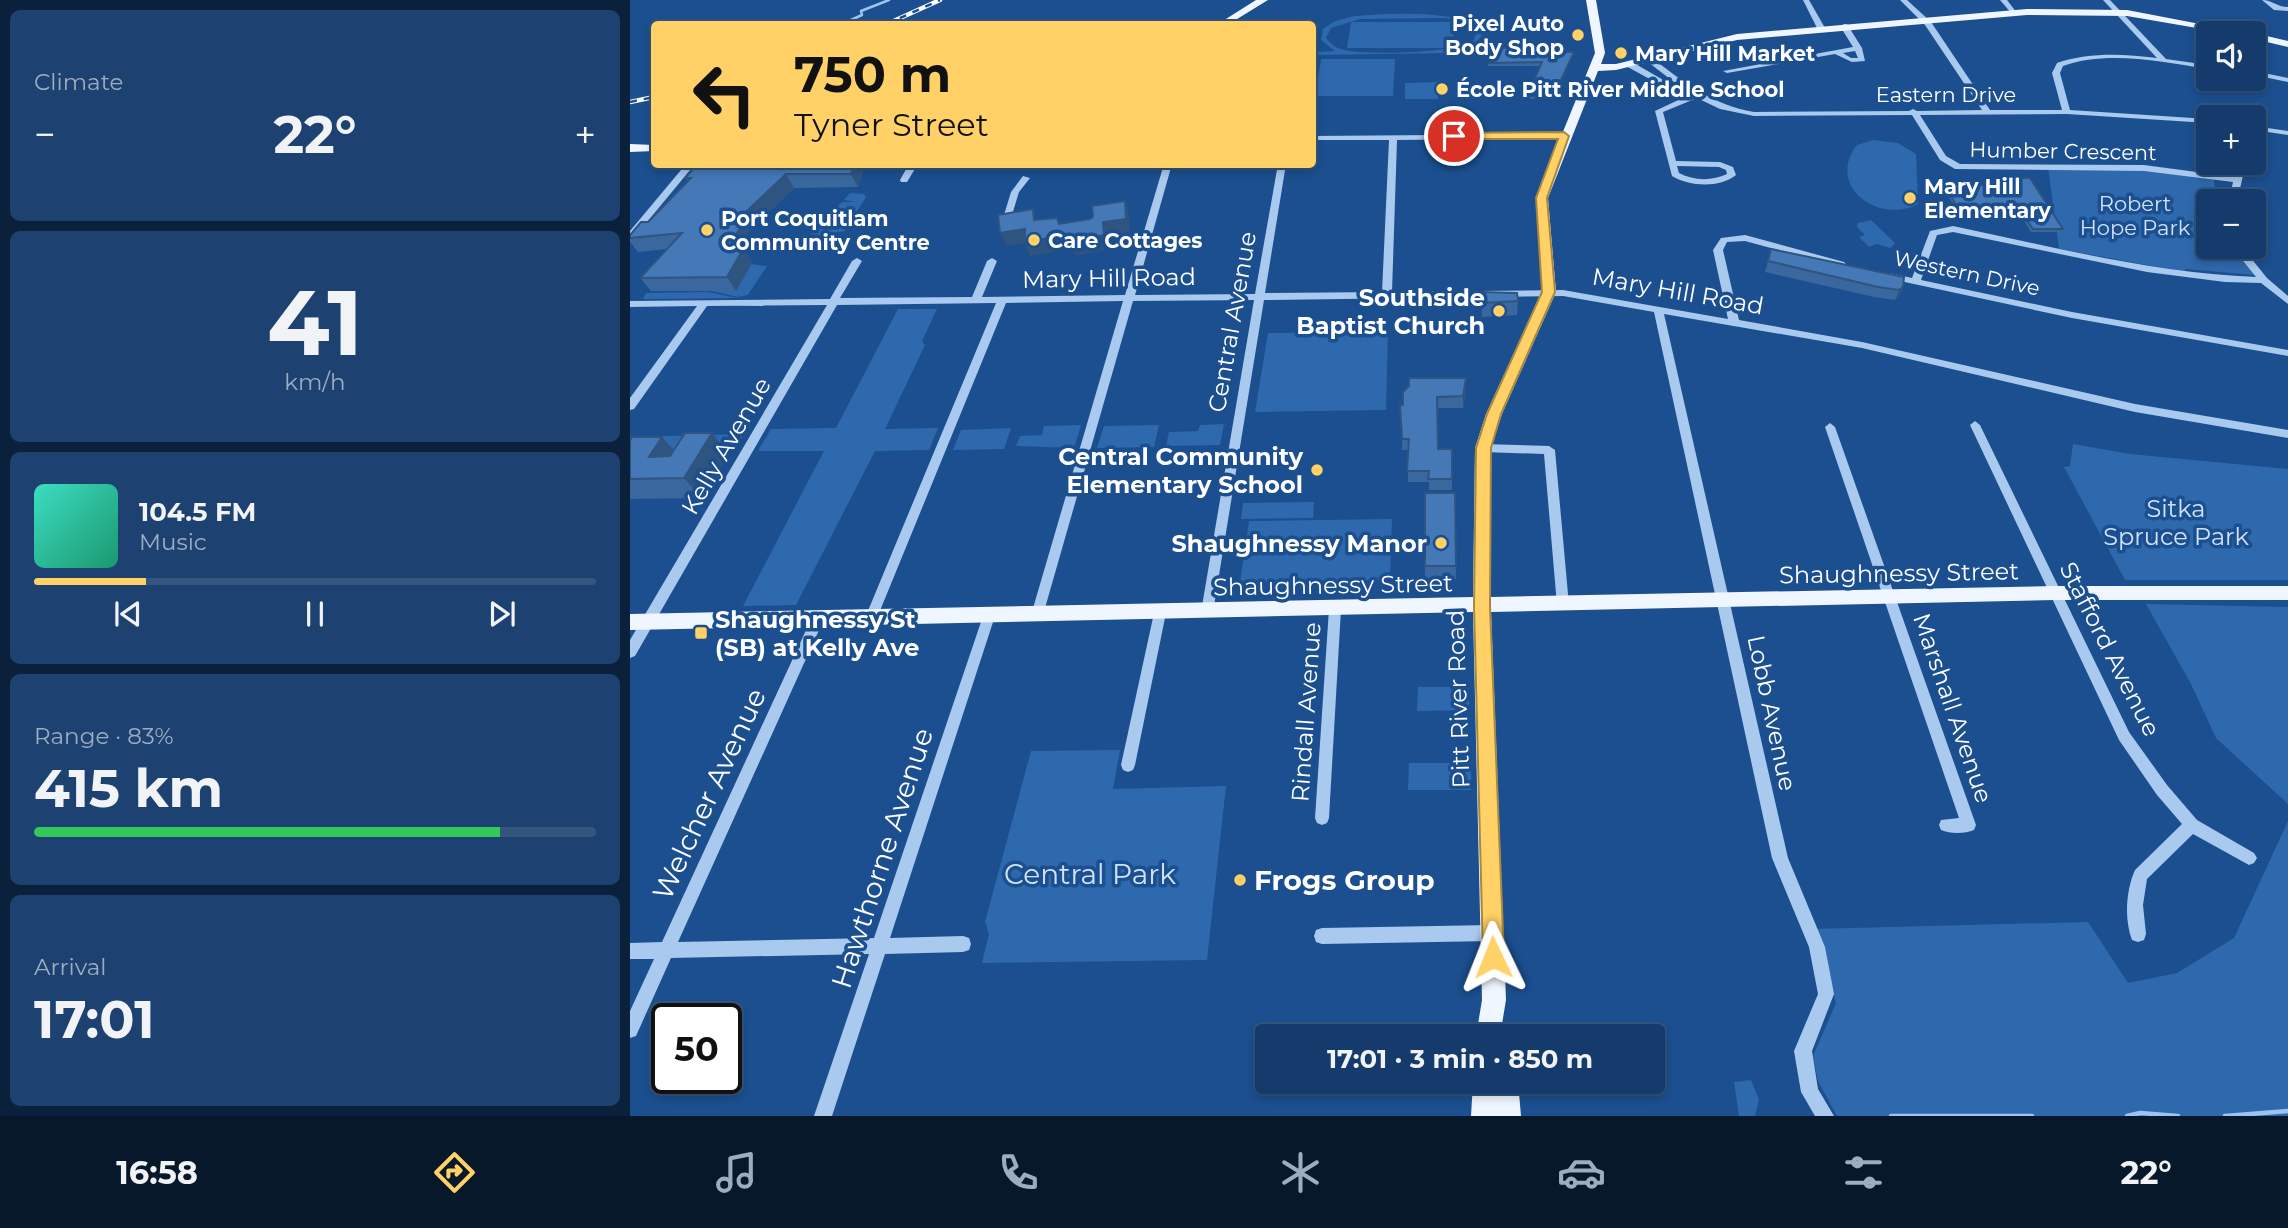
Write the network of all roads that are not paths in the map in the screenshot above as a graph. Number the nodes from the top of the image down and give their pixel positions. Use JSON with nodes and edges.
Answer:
{"nodes":[{"id":1,"x":1264,"y":0,"type":"edge"},
{"id":2,"x":1591,"y":0,"type":"edge"},
{"id":3,"x":1807,"y":0,"type":"edge"},
{"id":4,"x":1903,"y":0,"type":"edge"},
{"id":5,"x":2003,"y":0,"type":"edge"},
{"id":6,"x":2106,"y":0,"type":"edge"},
{"id":7,"x":2265,"y":0,"type":"edge"},
{"id":8,"x":2288,"y":9,"type":"edge"},
{"id":9,"x":2118,"y":12,"type":"junction"},
{"id":10,"x":2014,"y":13,"type":"junction"},
{"id":11,"x":1922,"y":20,"type":"junction"},
{"id":12,"x":1228,"y":21,"type":"edge"},
{"id":13,"x":2196,"y":25,"type":"edge"},
{"id":14,"x":1844,"y":26,"type":"junction"},
{"id":15,"x":1821,"y":28,"type":"junction"},
{"id":16,"x":2266,"y":39,"type":"edge"},
{"id":17,"x":2288,"y":44,"type":"edge"},
{"id":18,"x":1648,"y":59,"type":"junction"},
{"id":19,"x":2164,"y":61,"type":"junction"},
{"id":20,"x":1629,"y":64,"type":"junction"},
{"id":21,"x":2196,"y":65,"type":"edge"},
{"id":22,"x":1594,"y":68,"type":"junction"},
{"id":23,"x":1727,"y":71,"type":"dead end"},
{"id":24,"x":2266,"y":75,"type":"edge"},
{"id":25,"x":2288,"y":80,"type":"edge"},
{"id":26,"x":1691,"y":94,"type":"junction"},
{"id":27,"x":1913,"y":111,"type":"junction"},
{"id":28,"x":1987,"y":111,"type":"junction"},
{"id":29,"x":2067,"y":111,"type":"junction"},
{"id":30,"x":2196,"y":120,"type":"edge"},
{"id":31,"x":2266,"y":130,"type":"edge"},
{"id":32,"x":2288,"y":133,"type":"edge"},
{"id":33,"x":1564,"y":136,"type":"junction"},
{"id":34,"x":1393,"y":137,"type":"junction"},
{"id":35,"x":1316,"y":138,"type":"edge"},
{"id":36,"x":651,"y":145,"type":"edge"},
{"id":37,"x":630,"y":146,"type":"edge"},
{"id":38,"x":1672,"y":163,"type":"junction"},
{"id":39,"x":688,"y":168,"type":"edge"},
{"id":40,"x":912,"y":168,"type":"edge"},
{"id":41,"x":1167,"y":168,"type":"edge"},
{"id":42,"x":1281,"y":168,"type":"edge"},
{"id":43,"x":2240,"y":175,"type":"edge"},
{"id":44,"x":1026,"y":178,"type":"dead end"},
{"id":45,"x":904,"y":180,"type":"dead end"},
{"id":46,"x":2239,"y":180,"type":"junction"},
{"id":47,"x":2236,"y":189,"type":"edge"},
{"id":48,"x":1008,"y":215,"type":"edge"},
{"id":49,"x":630,"y":237,"type":"edge"},
{"id":50,"x":2247,"y":259,"type":"edge"},
{"id":51,"x":858,"y":261,"type":"dead end"},
{"id":52,"x":992,"y":261,"type":"dead end"},
{"id":53,"x":1856,"y":268,"type":"edge"},
{"id":54,"x":1880,"y":274,"type":"edge"},
{"id":55,"x":2264,"y":280,"type":"junction"},
{"id":56,"x":1915,"y":282,"type":"junction"},
{"id":57,"x":1549,"y":292,"type":"junction"},
{"id":58,"x":1387,"y":295,"type":"junction"},
{"id":59,"x":1261,"y":296,"type":"junction"},
{"id":60,"x":1129,"y":298,"type":"junction"},
{"id":61,"x":1002,"y":300,"type":"junction"},
{"id":62,"x":975,"y":301,"type":"junction"},
{"id":63,"x":2288,"y":301,"type":"edge"},
{"id":64,"x":630,"y":303,"type":"edge"},
{"id":65,"x":833,"y":303,"type":"junction"},
{"id":66,"x":704,"y":304,"type":"junction"},
{"id":67,"x":1658,"y":308,"type":"junction"},
{"id":68,"x":1734,"y":321,"type":"junction"},
{"id":69,"x":2288,"y":353,"type":"edge"},
{"id":70,"x":630,"y":407,"type":"edge"},
{"id":71,"x":1975,"y":425,"type":"dead end"},
{"id":72,"x":1830,"y":427,"type":"dead end"},
{"id":73,"x":2288,"y":434,"type":"edge"},
{"id":74,"x":1483,"y":448,"type":"junction"},
{"id":75,"x":2055,"y":593,"type":"junction"},
{"id":76,"x":2288,"y":593,"type":"edge"},
{"id":77,"x":1891,"y":597,"type":"junction"},
{"id":78,"x":1724,"y":601,"type":"junction"},
{"id":79,"x":1563,"y":605,"type":"junction"},
{"id":80,"x":1482,"y":606,"type":"junction"},
{"id":81,"x":1335,"y":610,"type":"junction"},
{"id":82,"x":1160,"y":612,"type":"junction"},
{"id":83,"x":1207,"y":612,"type":"junction"},
{"id":84,"x":1037,"y":615,"type":"junction"},
{"id":85,"x":989,"y":616,"type":"junction"},
{"id":86,"x":871,"y":618,"type":"junction"},
{"id":87,"x":818,"y":619,"type":"junction"},
{"id":88,"x":639,"y":622,"type":"edge"},
{"id":89,"x":630,"y":652,"type":"edge"},
{"id":90,"x":1128,"y":765,"type":"dead end"},
{"id":91,"x":1322,"y":818,"type":"dead end"},
{"id":92,"x":1946,"y":825,"type":"dead end"},
{"id":93,"x":2192,"y":825,"type":"junction"},
{"id":94,"x":2249,"y":858,"type":"dead end"},
{"id":95,"x":1492,"y":933,"type":"junction"},
{"id":96,"x":2138,"y":934,"type":"dead end"},
{"id":97,"x":1322,"y":936,"type":"dead end"},
{"id":98,"x":962,"y":944,"type":"dead end"},
{"id":99,"x":880,"y":946,"type":"junction"},
{"id":100,"x":630,"y":951,"type":"edge"},
{"id":101,"x":666,"y":951,"type":"junction"},
{"id":102,"x":1494,"y":1000,"type":"junction"},
{"id":103,"x":1490,"y":1024,"type":"edge"},
{"id":104,"x":1499,"y":1024,"type":"edge"},
{"id":105,"x":630,"y":1030,"type":"edge"},
{"id":106,"x":1485,"y":1094,"type":"edge"},
{"id":107,"x":1507,"y":1094,"type":"edge"},
{"id":108,"x":823,"y":1116,"type":"edge"},
{"id":109,"x":1484,"y":1116,"type":"edge"},
{"id":110,"x":1508,"y":1116,"type":"edge"},
{"id":111,"x":1825,"y":1116,"type":"edge"}],
"edges":[{"from":1,"to":12,"type":"main road"},
{"from":2,"to":22,"type":"main road","name":"Pitt River Road"},
{"from":3,"to":15,"type":"street"},
{"from":4,"to":11,"type":"street"},
{"from":5,"to":10,"type":"street"},
{"from":6,"to":9,"type":"street"},
{"from":7,"to":8,"type":"street"},
{"from":9,"to":10,"type":"main road"},
{"from":9,"to":13,"type":"main road"},
{"from":9,"to":19,"type":"street"},
{"from":10,"to":11,"type":"main road"},
{"from":11,"to":14,"type":"main road"},
{"from":11,"to":28,"type":"street"},
{"from":14,"to":15,"type":"main road"},
{"from":14,"to":23,"type":"street"},
{"from":15,"to":18,"type":"main road"},
{"from":16,"to":17,"type":"main road"},
{"from":18,"to":20,"type":"main road"},
{"from":18,"to":26,"type":"street","name":"Eastern Drive"},
{"from":19,"to":21,"type":"street"},
{"from":19,"to":29,"type":"street"},
{"from":20,"to":22,"type":"main road"},
{"from":20,"to":26,"type":"street","name":"Eastern Drive"},
{"from":22,"to":33,"type":"main road","name":"Pitt River Road"},
{"from":24,"to":25,"type":"street"},
{"from":26,"to":27,"type":"street","name":"Eastern Drive"},
{"from":26,"to":38,"type":"street"},
{"from":27,"to":28,"type":"street","name":"Eastern Drive"},
{"from":27,"to":46,"type":"street","name":"Humber Crescent"},
{"from":28,"to":29,"type":"street","name":"Eastern Drive"},
{"from":29,"to":30,"type":"street","name":"Eastern Drive"},
{"from":31,"to":32,"type":"street"},
{"from":33,"to":34,"type":"street"},
{"from":33,"to":57,"type":"main road","name":"Pitt River Road"},
{"from":34,"to":35,"type":"street"},
{"from":34,"to":58,"type":"street"},
{"from":36,"to":37,"type":"main road"},
{"from":38,"to":38,"type":"street"},
{"from":39,"to":49,"type":"street"},
{"from":40,"to":45,"type":"street"},
{"from":41,"to":60,"type":"street"},
{"from":42,"to":59,"type":"street","name":"Central Avenue"},
{"from":43,"to":46,"type":"street"},
{"from":44,"to":48,"type":"street"},
{"from":46,"to":47,"type":"street"},
{"from":50,"to":55,"type":"street"},
{"from":51,"to":65,"type":"street","name":"Kelly Avenue"},
{"from":52,"to":62,"type":"street"},
{"from":53,"to":68,"type":"street","name":"Western Drive"},
{"from":54,"to":56,"type":"street","name":"Western Drive"},
{"from":55,"to":56,"type":"street"},
{"from":55,"to":63,"type":"street"},
{"from":56,"to":69,"type":"street","name":"Western Drive"},
{"from":57,"to":58,"type":"street","name":"Mary Hill Road"},
{"from":57,"to":67,"type":"street","name":"Mary Hill Road"},
{"from":57,"to":74,"type":"main road","name":"Pitt River Road"},
{"from":58,"to":59,"type":"street","name":"Mary Hill Road"},
{"from":59,"to":60,"type":"street","name":"Mary Hill Road"},
{"from":59,"to":83,"type":"street","name":"Central Avenue"},
{"from":60,"to":61,"type":"street","name":"Mary Hill Road"},
{"from":60,"to":84,"type":"street"},
{"from":61,"to":62,"type":"street","name":"Mary Hill Road"},
{"from":61,"to":86,"type":"street"},
{"from":62,"to":65,"type":"street","name":"Mary Hill Road"},
{"from":64,"to":66,"type":"street","name":"Mary Hill Road"},
{"from":65,"to":66,"type":"street","name":"Mary Hill Road"},
{"from":65,"to":88,"type":"street","name":"Kelly Avenue"},
{"from":66,"to":70,"type":"street"},
{"from":67,"to":68,"type":"street","name":"Mary Hill Road"},
{"from":67,"to":78,"type":"street","name":"Lobb Avenue"},
{"from":68,"to":73,"type":"street","name":"Mary Hill Road"},
{"from":71,"to":75,"type":"street","name":"Stafford Avenue"},
{"from":72,"to":77,"type":"street","name":"Marshall Avenue"},
{"from":74,"to":79,"type":"street"},
{"from":74,"to":80,"type":"main road","name":"Pitt River Road"},
{"from":75,"to":76,"type":"main road","name":"Shaughnessy Street"},
{"from":75,"to":77,"type":"main road","name":"Shaughnessy Street"},
{"from":75,"to":93,"type":"street","name":"Stafford Avenue"},
{"from":77,"to":78,"type":"main road","name":"Shaughnessy Street"},
{"from":77,"to":92,"type":"street","name":"Marshall Avenue"},
{"from":78,"to":79,"type":"main road","name":"Shaughnessy Street"},
{"from":78,"to":111,"type":"street","name":"Lobb Avenue"},
{"from":79,"to":80,"type":"main road","name":"Shaughnessy Street"},
{"from":80,"to":81,"type":"main road","name":"Shaughnessy Street"},
{"from":80,"to":95,"type":"main road","name":"Pitt River Road"},
{"from":81,"to":83,"type":"main road","name":"Shaughnessy Street"},
{"from":81,"to":91,"type":"street","name":"Rindall Avenue"},
{"from":82,"to":83,"type":"main road","name":"Shaughnessy Street"},
{"from":82,"to":84,"type":"main road","name":"Shaughnessy Street"},
{"from":82,"to":90,"type":"street"},
{"from":84,"to":85,"type":"main road","name":"Shaughnessy Street"},
{"from":85,"to":86,"type":"main road","name":"Shaughnessy Street"},
{"from":85,"to":99,"type":"street","name":"Hawthorne Avenue"},
{"from":86,"to":87,"type":"main road","name":"Shaughnessy Street"},
{"from":87,"to":88,"type":"main road","name":"Shaughnessy Street"},
{"from":87,"to":101,"type":"street","name":"Welcher Avenue"},
{"from":88,"to":89,"type":"street","name":"Kelly Avenue"},
{"from":93,"to":94,"type":"street","name":"Stafford Avenue"},
{"from":93,"to":96,"type":"street"},
{"from":95,"to":97,"type":"street"},
{"from":95,"to":102,"type":"main road","name":"Pitt River Road"},
{"from":98,"to":99,"type":"street"},
{"from":99,"to":101,"type":"street"},
{"from":99,"to":108,"type":"street","name":"Hawthorne Avenue"},
{"from":100,"to":101,"type":"street"},
{"from":101,"to":105,"type":"street","name":"Welcher Avenue"},
{"from":102,"to":103,"type":"main road","name":"Pitt River Road"},
{"from":102,"to":104,"type":"main road","name":"Pitt River Road"},
{"from":106,"to":109,"type":"main road"},
{"from":107,"to":110,"type":"main road"}]}
